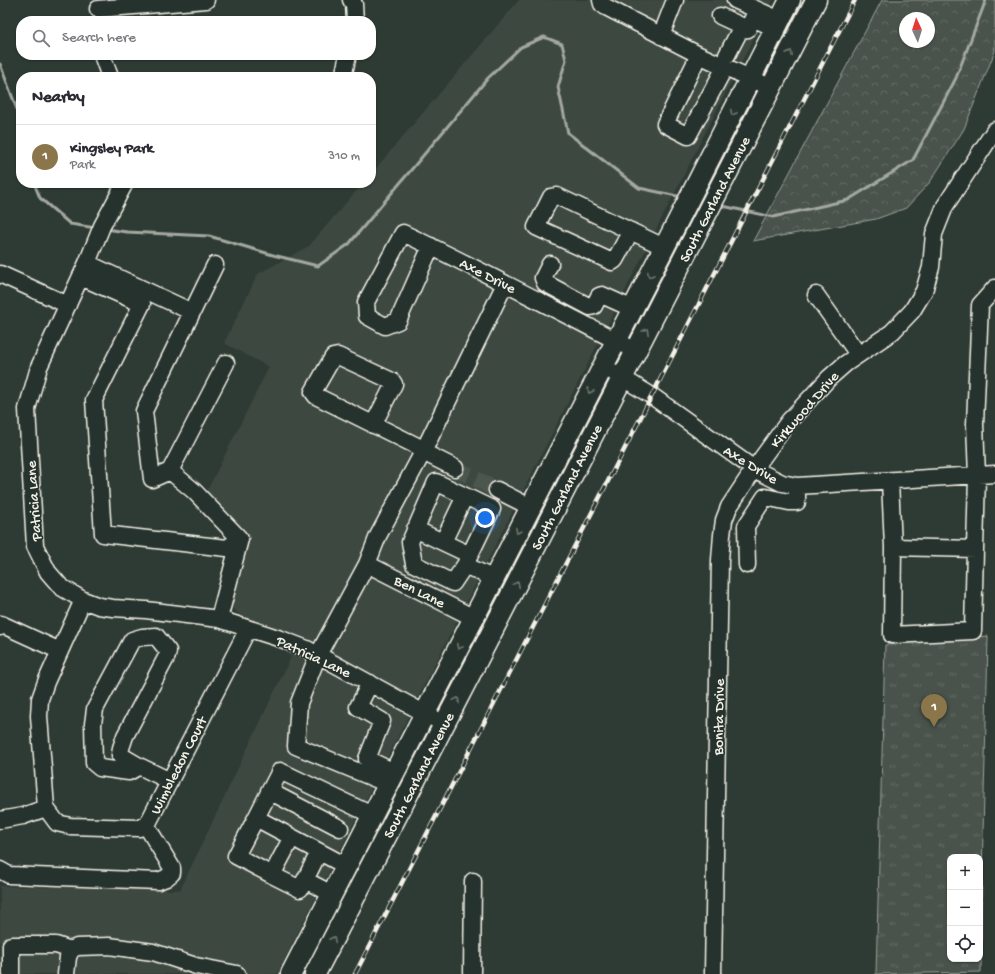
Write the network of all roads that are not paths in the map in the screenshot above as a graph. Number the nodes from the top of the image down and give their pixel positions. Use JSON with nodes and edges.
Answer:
{"nodes":[{"id":1,"x":206,"y":0,"type":"edge"},
{"id":2,"x":351,"y":0,"type":"edge"},
{"id":3,"x":601,"y":0,"type":"edge"},
{"id":4,"x":675,"y":0,"type":"edge"},
{"id":5,"x":735,"y":0,"type":"edge"},
{"id":6,"x":790,"y":0,"type":"edge"},
{"id":7,"x":816,"y":0,"type":"edge"},
{"id":8,"x":98,"y":10,"type":"edge"},
{"id":9,"x":355,"y":16,"type":"edge"},
{"id":10,"x":720,"y":16,"type":"dead end"},
{"id":11,"x":778,"y":25,"type":"junction"},
{"id":12,"x":748,"y":29,"type":"junction"},
{"id":13,"x":661,"y":36,"type":"junction"},
{"id":14,"x":699,"y":55,"type":"junction"},
{"id":15,"x":104,"y":60,"type":"edge"},
{"id":16,"x":347,"y":60,"type":"edge"},
{"id":17,"x":726,"y":61,"type":"junction"},
{"id":18,"x":108,"y":72,"type":"edge"},
{"id":19,"x":344,"y":72,"type":"edge"},
{"id":20,"x":751,"y":78,"type":"junction"},
{"id":21,"x":772,"y":88,"type":"junction"},
{"id":22,"x":995,"y":130,"type":"edge"},
{"id":23,"x":122,"y":188,"type":"edge"},
{"id":24,"x":631,"y":231,"type":"junction"},
{"id":25,"x":431,"y":246,"type":"junction"},
{"id":26,"x":664,"y":247,"type":"junction"},
{"id":27,"x":550,"y":264,"type":"dead end"},
{"id":28,"x":215,"y":265,"type":"dead end"},
{"id":29,"x":84,"y":270,"type":"junction"},
{"id":30,"x":0,"y":274,"type":"edge"},
{"id":31,"x":505,"y":284,"type":"junction"},
{"id":32,"x":995,"y":288,"type":"edge"},
{"id":33,"x":816,"y":295,"type":"dead end"},
{"id":34,"x":68,"y":305,"type":"junction"},
{"id":35,"x":633,"y":309,"type":"junction"},
{"id":36,"x":192,"y":312,"type":"junction"},
{"id":37,"x":616,"y":341,"type":"junction"},
{"id":38,"x":636,"y":351,"type":"junction"},
{"id":39,"x":858,"y":354,"type":"junction"},
{"id":40,"x":226,"y":363,"type":"dead end"},
{"id":41,"x":602,"y":366,"type":"junction"},
{"id":42,"x":622,"y":378,"type":"junction"},
{"id":43,"x":373,"y":425,"type":"junction"},
{"id":44,"x":423,"y":452,"type":"junction"},
{"id":45,"x":455,"y":468,"type":"tunnel mouth"},
{"id":46,"x":754,"y":469,"type":"junction"},
{"id":47,"x":170,"y":471,"type":"junction"},
{"id":48,"x":995,"y":474,"type":"edge"},
{"id":49,"x":977,"y":476,"type":"junction"},
{"id":50,"x":890,"y":481,"type":"junction"},
{"id":51,"x":797,"y":486,"type":"junction"},
{"id":52,"x":497,"y":490,"type":"tunnel mouth"},
{"id":53,"x":465,"y":496,"type":"junction"},
{"id":54,"x":530,"y":507,"type":"junction"},
{"id":55,"x":415,"y":529,"type":"junction"},
{"id":56,"x":240,"y":539,"type":"junction"},
{"id":57,"x":443,"y":542,"type":"junction"},
{"id":58,"x":892,"y":547,"type":"junction"},
{"id":59,"x":975,"y":549,"type":"junction"},
{"id":60,"x":467,"y":560,"type":"junction"},
{"id":61,"x":367,"y":564,"type":"junction"},
{"id":62,"x":747,"y":565,"type":"dead end"},
{"id":63,"x":494,"y":579,"type":"junction"},
{"id":64,"x":83,"y":600,"type":"junction"},
{"id":65,"x":164,"y":612,"type":"junction"},
{"id":66,"x":474,"y":618,"type":"junction"},
{"id":67,"x":219,"y":619,"type":"junction"},
{"id":68,"x":0,"y":627,"type":"edge"},
{"id":69,"x":248,"y":629,"type":"junction"},
{"id":70,"x":154,"y":636,"type":"junction"},
{"id":71,"x":60,"y":651,"type":"junction"},
{"id":72,"x":318,"y":655,"type":"junction"},
{"id":73,"x":370,"y":683,"type":"junction"},
{"id":74,"x":425,"y":713,"type":"junction"},
{"id":75,"x":444,"y":724,"type":"junction"},
{"id":76,"x":139,"y":766,"type":"junction"},
{"id":77,"x":391,"y":778,"type":"junction"},
{"id":78,"x":170,"y":781,"type":"junction"},
{"id":79,"x":269,"y":791,"type":"junction"},
{"id":80,"x":46,"y":808,"type":"junction"},
{"id":81,"x":372,"y":815,"type":"junction"},
{"id":82,"x":256,"y":818,"type":"junction"},
{"id":83,"x":0,"y":820,"type":"edge"},
{"id":84,"x":146,"y":825,"type":"junction"},
{"id":85,"x":340,"y":828,"type":"dead end"},
{"id":86,"x":292,"y":837,"type":"junction"},
{"id":87,"x":319,"y":852,"type":"junction"},
{"id":88,"x":346,"y":866,"type":"junction"},
{"id":89,"x":0,"y":870,"type":"edge"},
{"id":90,"x":272,"y":875,"type":"junction"},
{"id":91,"x":305,"y":880,"type":"junction"},
{"id":92,"x":473,"y":881,"type":"dead end"},
{"id":93,"x":332,"y":894,"type":"junction"},
{"id":94,"x":71,"y":950,"type":"junction"},
{"id":95,"x":11,"y":974,"type":"edge"},
{"id":96,"x":66,"y":974,"type":"edge"},
{"id":97,"x":237,"y":974,"type":"edge"},
{"id":98,"x":291,"y":974,"type":"edge"},
{"id":99,"x":315,"y":974,"type":"edge"},
{"id":100,"x":472,"y":974,"type":"edge"},
{"id":101,"x":713,"y":974,"type":"edge"}],
"edges":[{"from":1,"to":8,"type":"street"},
{"from":2,"to":9,"type":"street"},
{"from":3,"to":13,"type":"street"},
{"from":4,"to":13,"type":"street"},
{"from":5,"to":11,"type":"street"},
{"from":6,"to":11,"type":"main road","name":"South Garland Avenue"},
{"from":21,"to":7,"type":"main road","name":"South Garland Avenue","one_way":true},
{"from":10,"to":12,"type":"street"},
{"from":11,"to":12,"type":"street"},
{"from":11,"to":20,"type":"main road","name":"South Garland Avenue"},
{"from":12,"to":17,"type":"street"},
{"from":13,"to":14,"type":"street"},
{"from":14,"to":17,"type":"street"},
{"from":14,"to":17,"type":"street"},
{"from":15,"to":18,"type":"street"},
{"from":16,"to":19,"type":"street"},
{"from":17,"to":20,"type":"street"},
{"from":20,"to":21,"type":"street"},
{"from":20,"to":26,"type":"main road","name":"South Garland Avenue","one_way":true},
{"from":38,"to":21,"type":"main road","name":"South Garland Avenue","one_way":true},
{"from":22,"to":39,"type":"street","name":"Kirkwood Drive"},
{"from":23,"to":29,"type":"street","name":"Patricia Lane"},
{"from":24,"to":24,"type":"street"},
{"from":24,"to":26,"type":"street"},
{"from":25,"to":25,"type":"street","name":"Axe Drive"},
{"from":25,"to":31,"type":"street","name":"Axe Drive"},
{"from":26,"to":35,"type":"main road","name":"South Garland Avenue","one_way":true},
{"from":27,"to":35,"type":"street"},
{"from":28,"to":36,"type":"street"},
{"from":29,"to":34,"type":"street","name":"Patricia Lane"},
{"from":29,"to":36,"type":"street"},
{"from":29,"to":56,"type":"street"},
{"from":30,"to":34,"type":"street"},
{"from":31,"to":37,"type":"street","name":"Axe Drive"},
{"from":31,"to":44,"type":"street"},
{"from":32,"to":49,"type":"street"},
{"from":33,"to":39,"type":"street"},
{"from":34,"to":64,"type":"street","name":"Patricia Lane"},
{"from":35,"to":37,"type":"main road","name":"South Garland Avenue"},
{"from":36,"to":47,"type":"street"},
{"from":37,"to":38,"type":"street","name":"Axe Drive"},
{"from":37,"to":41,"type":"main road","name":"South Garland Avenue"},
{"from":38,"to":42,"type":"main road","name":"South Garland Avenue"},
{"from":39,"to":46,"type":"street","name":"Kirkwood Drive"},
{"from":40,"to":47,"type":"street"},
{"from":41,"to":42,"type":"street","name":"Axe Drive"},
{"from":41,"to":54,"type":"main road","name":"South Garland Avenue","one_way":true},
{"from":42,"to":46,"type":"street","name":"Axe Drive"},
{"from":75,"to":42,"type":"main road","name":"South Garland Avenue","one_way":true},
{"from":43,"to":43,"type":"street"},
{"from":43,"to":44,"type":"street"},
{"from":44,"to":45,"type":"street"},
{"from":44,"to":61,"type":"street"},
{"from":46,"to":51,"type":"street","name":"Axe Drive"},
{"from":46,"to":101,"type":"street","name":"Bonita Drive"},
{"from":47,"to":56,"type":"street"},
{"from":48,"to":49,"type":"street","name":"Axe Drive"},
{"from":49,"to":50,"type":"street","name":"Axe Drive"},
{"from":49,"to":59,"type":"street"},
{"from":50,"to":51,"type":"street","name":"Axe Drive"},
{"from":50,"to":58,"type":"street"},
{"from":51,"to":62,"type":"street"},
{"from":52,"to":54,"type":"street"},
{"from":53,"to":55,"type":"street"},
{"from":53,"to":57,"type":"street"},
{"from":53,"to":60,"type":"street"},
{"from":54,"to":63,"type":"main road","name":"South Garland Avenue","one_way":true},
{"from":55,"to":57,"type":"street"},
{"from":55,"to":60,"type":"street"},
{"from":56,"to":67,"type":"street"},
{"from":57,"to":60,"type":"street"},
{"from":58,"to":59,"type":"street"},
{"from":58,"to":59,"type":"street"},
{"from":60,"to":63,"type":"street"},
{"from":61,"to":66,"type":"street","name":"Ben Lane"},
{"from":61,"to":72,"type":"street"},
{"from":63,"to":66,"type":"main road","name":"South Garland Avenue"},
{"from":64,"to":65,"type":"street","name":"Patricia Lane"},
{"from":64,"to":71,"type":"street"},
{"from":65,"to":67,"type":"street","name":"Patricia Lane"},
{"from":65,"to":70,"type":"street"},
{"from":66,"to":74,"type":"main road","name":"South Garland Avenue","one_way":true},
{"from":67,"to":69,"type":"street","name":"Patricia Lane"},
{"from":68,"to":71,"type":"street"},
{"from":69,"to":72,"type":"street","name":"Patricia Lane"},
{"from":69,"to":78,"type":"street","name":"Wimbledon Court"},
{"from":70,"to":76,"type":"street"},
{"from":70,"to":76,"type":"street"},
{"from":71,"to":80,"type":"street"},
{"from":72,"to":73,"type":"street","name":"Patricia Lane"},
{"from":72,"to":77,"type":"street"},
{"from":73,"to":74,"type":"street","name":"Patricia Lane"},
{"from":73,"to":77,"type":"street"},
{"from":74,"to":75,"type":"street","name":"Patricia Lane"},
{"from":74,"to":77,"type":"main road","name":"South Garland Avenue"},
{"from":99,"to":75,"type":"main road","name":"South Garland Avenue","one_way":true},
{"from":76,"to":78,"type":"street"},
{"from":77,"to":81,"type":"main road","name":"South Garland Avenue"},
{"from":78,"to":84,"type":"street","name":"Wimbledon Court"},
{"from":79,"to":81,"type":"street"},
{"from":79,"to":82,"type":"street"},
{"from":79,"to":85,"type":"street"},
{"from":80,"to":83,"type":"street"},
{"from":80,"to":84,"type":"street","name":"Wimbledon Court"},
{"from":81,"to":88,"type":"main road","name":"South Garland Avenue"},
{"from":82,"to":86,"type":"street"},
{"from":82,"to":90,"type":"street"},
{"from":84,"to":89,"type":"street"},
{"from":86,"to":87,"type":"street"},
{"from":86,"to":90,"type":"street"},
{"from":87,"to":88,"type":"street"},
{"from":87,"to":91,"type":"street"},
{"from":88,"to":93,"type":"main road","name":"South Garland Avenue"},
{"from":90,"to":91,"type":"street"},
{"from":91,"to":93,"type":"street"},
{"from":92,"to":100,"type":"street"},
{"from":93,"to":98,"type":"main road","name":"South Garland Avenue"},
{"from":94,"to":95,"type":"street"},
{"from":94,"to":96,"type":"street"},
{"from":94,"to":97,"type":"street"}]}
